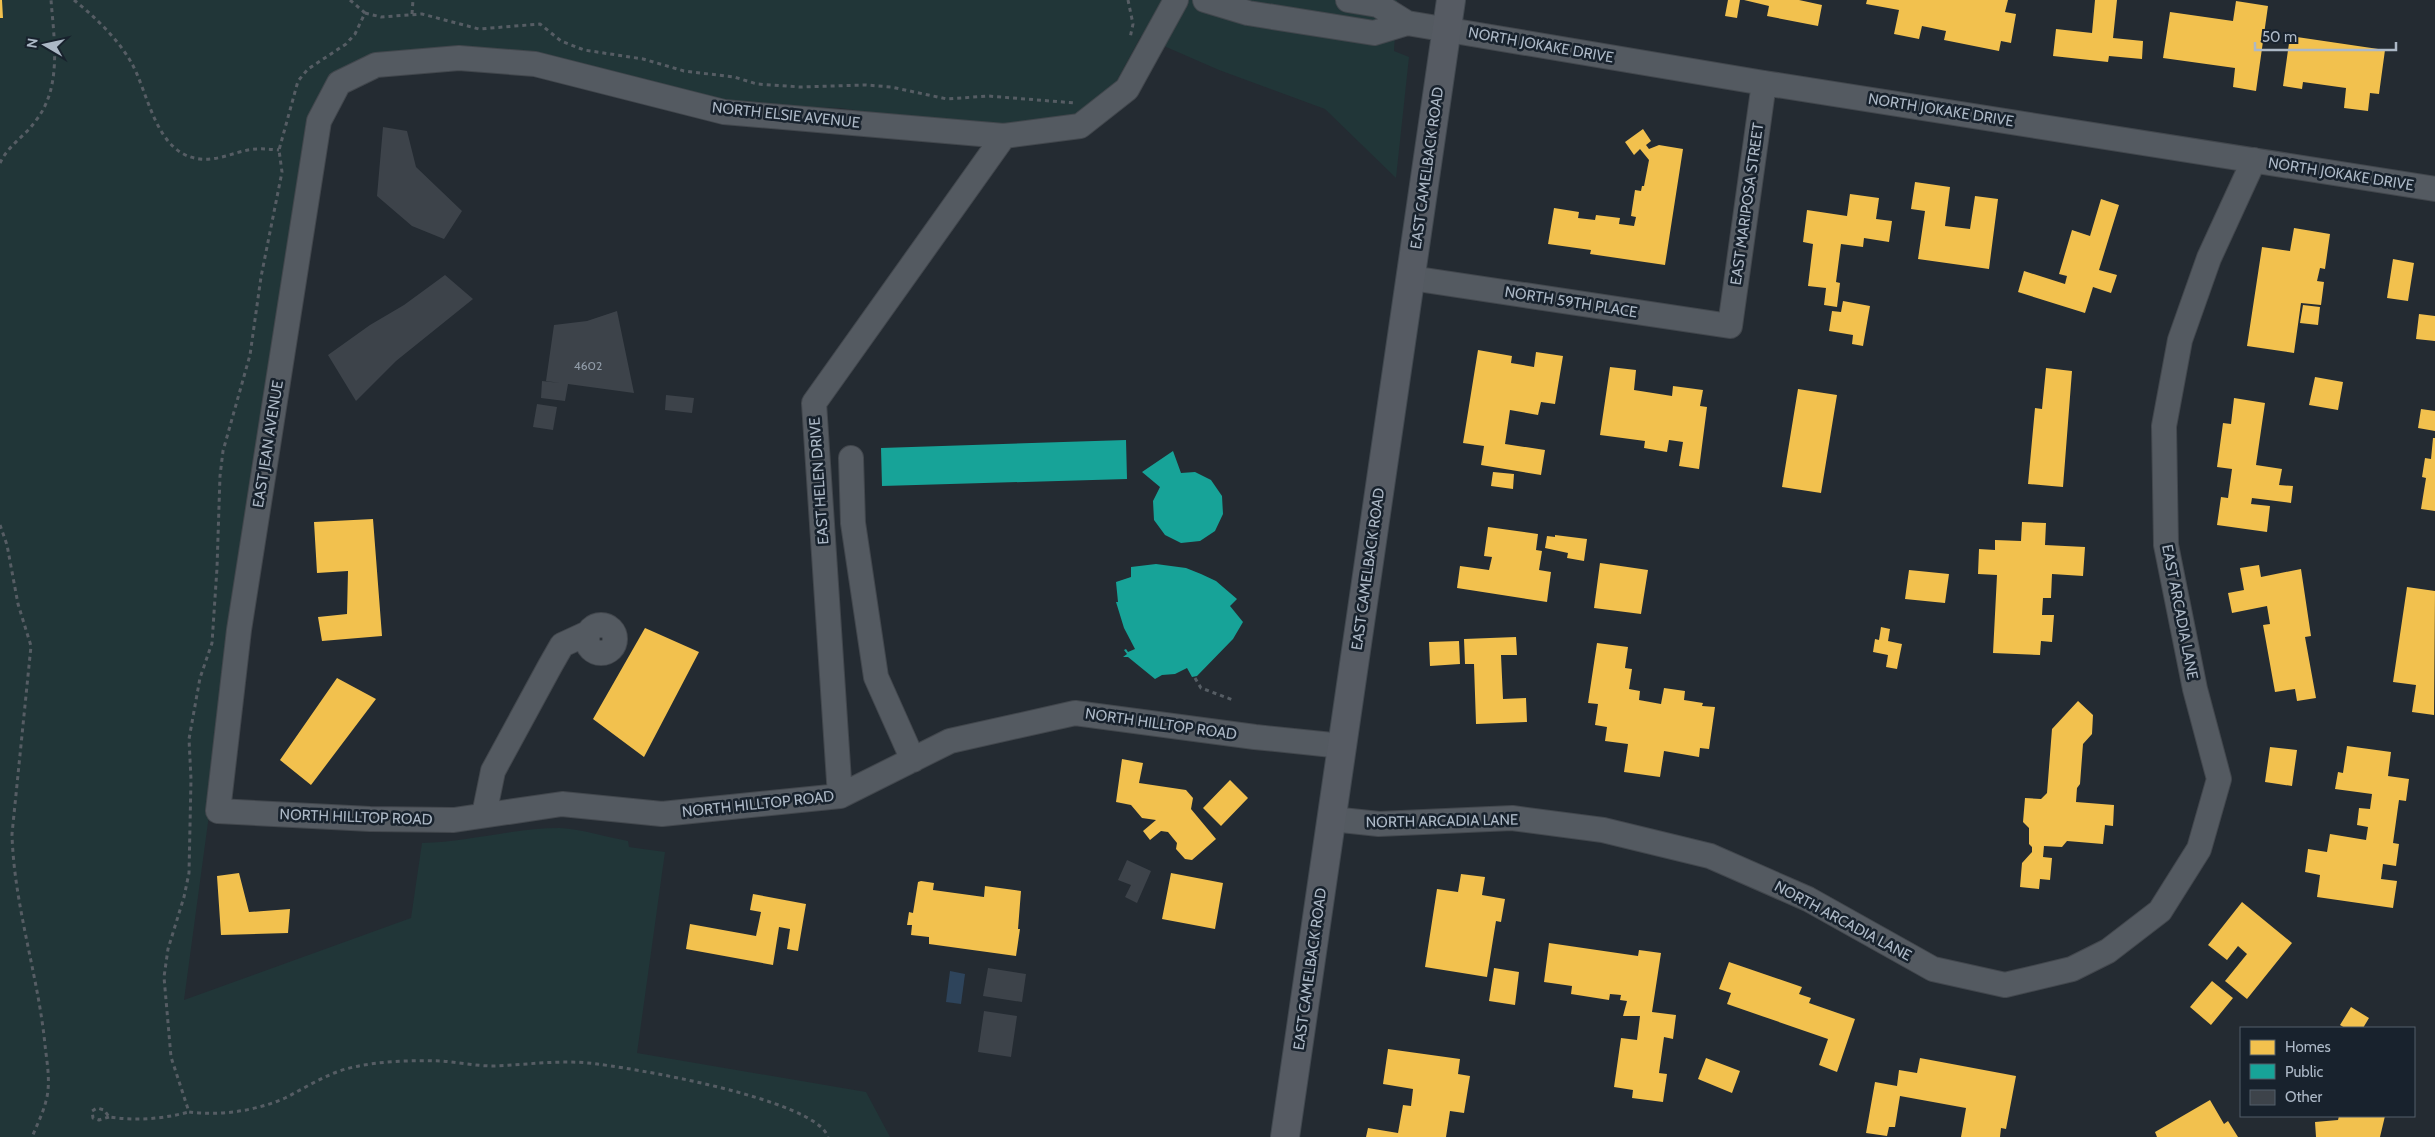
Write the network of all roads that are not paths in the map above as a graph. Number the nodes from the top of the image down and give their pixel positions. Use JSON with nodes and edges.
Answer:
{"nodes":[{"id":1,"x":1176,"y":0,"type":"edge"},
{"id":2,"x":1205,"y":0,"type":"edge"},
{"id":3,"x":1348,"y":0,"type":"edge"},
{"id":4,"x":1452,"y":0,"type":"edge"},
{"id":5,"x":1407,"y":24,"type":"junction"},
{"id":6,"x":1447,"y":30,"type":"junction"},
{"id":7,"x":339,"y":83,"type":"joint"},
{"id":8,"x":1764,"y":83,"type":"junction"},
{"id":9,"x":1004,"y":136,"type":"junction"},
{"id":10,"x":2254,"y":160,"type":"junction"},
{"id":11,"x":2435,"y":189,"type":"edge"},
{"id":12,"x":1411,"y":278,"type":"junction"},
{"id":13,"x":1730,"y":326,"type":"joint"},
{"id":14,"x":851,"y":458,"type":"dead end"},
{"id":15,"x":588,"y":633,"type":"dead end"},
{"id":16,"x":1342,"y":746,"type":"junction"},
{"id":17,"x":913,"y":760,"type":"junction"},
{"id":18,"x":840,"y":796,"type":"junction"},
{"id":19,"x":218,"y":811,"type":"joint"},
{"id":20,"x":484,"y":815,"type":"junction"},
{"id":21,"x":1332,"y":819,"type":"junction"},
{"id":22,"x":2160,"y":911,"type":"joint"},
{"id":23,"x":1285,"y":1137,"type":"edge"}],
"edges":[{"from":1,"to":9,"type":"street","name":"NORTH ELSIE AVENUE"},
{"from":2,"to":5,"type":"street"},
{"from":3,"to":5,"type":"street"},
{"from":4,"to":6,"type":"main road","name":"EAST CAMELBACK ROAD"},
{"from":5,"to":6,"type":"street","name":"NORTH JOKAKE DRIVE"},
{"from":6,"to":8,"type":"street","name":"NORTH JOKAKE DRIVE"},
{"from":6,"to":12,"type":"main road","name":"EAST CAMELBACK ROAD"},
{"from":7,"to":9,"type":"street","name":"NORTH ELSIE AVENUE"},
{"from":7,"to":19,"type":"street","name":"EAST JEAN AVENUE"},
{"from":8,"to":10,"type":"street","name":"NORTH JOKAKE DRIVE"},
{"from":8,"to":13,"type":"street","name":"EAST MARIPOSA STREET"},
{"from":9,"to":18,"type":"street","name":"EAST HELEN DRIVE"},
{"from":10,"to":11,"type":"street","name":"NORTH JOKAKE DRIVE"},
{"from":10,"to":22,"type":"street","name":"EAST ARCADIA LANE"},
{"from":12,"to":13,"type":"street","name":"NORTH 59TH PLACE"},
{"from":12,"to":16,"type":"main road","name":"EAST CAMELBACK ROAD"},
{"from":14,"to":17,"type":"street"},
{"from":15,"to":20,"type":"street"},
{"from":16,"to":17,"type":"street","name":"NORTH HILLTOP ROAD"},
{"from":16,"to":21,"type":"main road","name":"EAST CAMELBACK ROAD"},
{"from":17,"to":18,"type":"street","name":"NORTH HILLTOP ROAD"},
{"from":18,"to":20,"type":"street","name":"NORTH HILLTOP ROAD"},
{"from":19,"to":20,"type":"street","name":"NORTH HILLTOP ROAD"},
{"from":21,"to":22,"type":"street","name":"NORTH ARCADIA LANE"},
{"from":21,"to":23,"type":"main road","name":"EAST CAMELBACK ROAD"}]}
